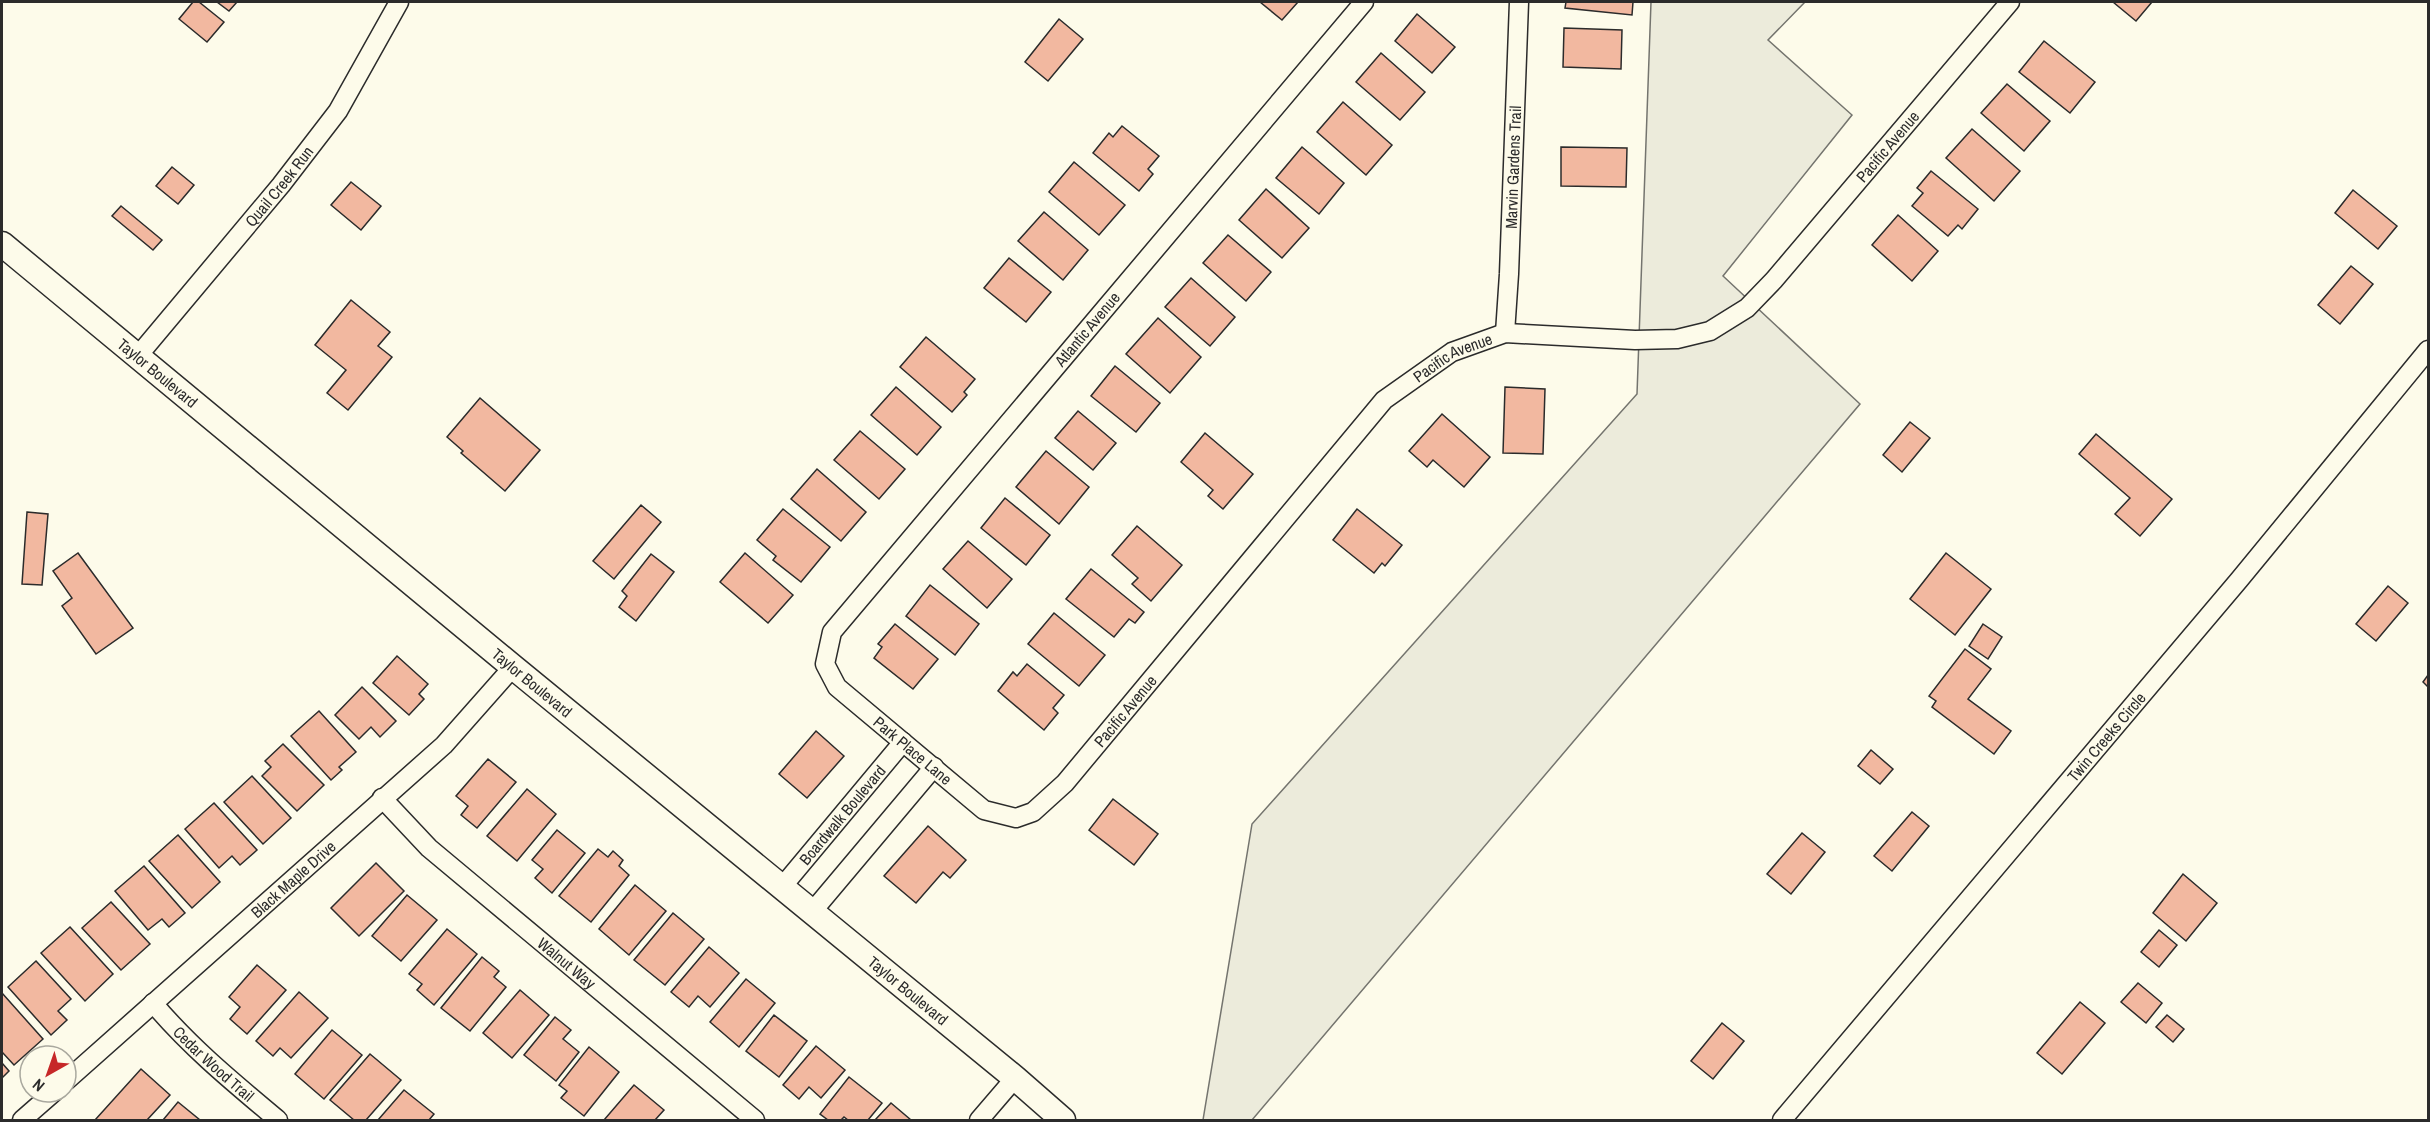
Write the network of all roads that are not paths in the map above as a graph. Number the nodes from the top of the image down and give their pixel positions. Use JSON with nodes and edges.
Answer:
{"nodes":[{"id":1,"x":399,"y":2,"type":"edge"},
{"id":2,"x":1364,"y":2,"type":"edge"},
{"id":3,"x":1519,"y":2,"type":"edge"},
{"id":4,"x":2010,"y":2,"type":"edge"},
{"id":5,"x":2,"y":244,"type":"edge"},
{"id":6,"x":1504,"y":333,"type":"junction"},
{"id":7,"x":2428,"y":350,"type":"edge"},
{"id":8,"x":137,"y":357,"type":"junction"},
{"id":9,"x":825,"y":664,"type":"joint"},
{"id":10,"x":513,"y":667,"type":"junction"},
{"id":11,"x":903,"y":742,"type":"junction"},
{"id":12,"x":934,"y":767,"type":"junction"},
{"id":13,"x":382,"y":798,"type":"junction"},
{"id":14,"x":1016,"y":818,"type":"joint"},
{"id":15,"x":782,"y":887,"type":"junction"},
{"id":16,"x":812,"y":912,"type":"junction"},
{"id":17,"x":153,"y":1003,"type":"junction"},
{"id":18,"x":78,"y":1070,"type":"edge"},
{"id":19,"x":1015,"y":1078,"type":"junction"},
{"id":20,"x":40,"y":1104,"type":"edge"},
{"id":21,"x":22,"y":1120,"type":"edge"},
{"id":22,"x":278,"y":1120,"type":"edge"},
{"id":23,"x":755,"y":1120,"type":"edge"},
{"id":24,"x":979,"y":1120,"type":"edge"},
{"id":25,"x":1063,"y":1120,"type":"edge"},
{"id":26,"x":1782,"y":1120,"type":"edge"}],
"edges":[{"from":1,"to":8,"type":"street","name":"Quail Creek Run"},
{"from":2,"to":9,"type":"street","name":"Atlantic Avenue"},
{"from":3,"to":6,"type":"street","name":"Marvin Gardens Trail"},
{"from":4,"to":6,"type":"street","name":"Pacific Avenue"},
{"from":5,"to":8,"type":"street","name":"Taylor Boulevard"},
{"from":6,"to":14,"type":"street","name":"Pacific Avenue"},
{"from":7,"to":26,"type":"street","name":"Twin Creeks Circle"},
{"from":8,"to":10,"type":"street","name":"Taylor Boulevard"},
{"from":9,"to":11,"type":"street","name":"Park Place Lane"},
{"from":10,"to":13,"type":"street","name":"Black Maple Drive"},
{"from":10,"to":15,"type":"street","name":"Taylor Boulevard"},
{"from":11,"to":12,"type":"street","name":"Park Place Lane"},
{"from":11,"to":15,"type":"street","name":"Boardwalk Boulevard"},
{"from":12,"to":14,"type":"street","name":"Park Place Lane"},
{"from":12,"to":16,"type":"street"},
{"from":13,"to":17,"type":"street","name":"Black Maple Drive"},
{"from":13,"to":23,"type":"street","name":"Walnut Way"},
{"from":15,"to":16,"type":"street","name":"Taylor Boulevard"},
{"from":16,"to":19,"type":"street","name":"Taylor Boulevard"},
{"from":17,"to":18,"type":"street","name":"Black Maple Drive"},
{"from":17,"to":22,"type":"street","name":"Cedar Wood Trail"},
{"from":19,"to":24,"type":"street"},
{"from":19,"to":25,"type":"street","name":"Taylor Boulevard"},
{"from":20,"to":21,"type":"street"}]}
